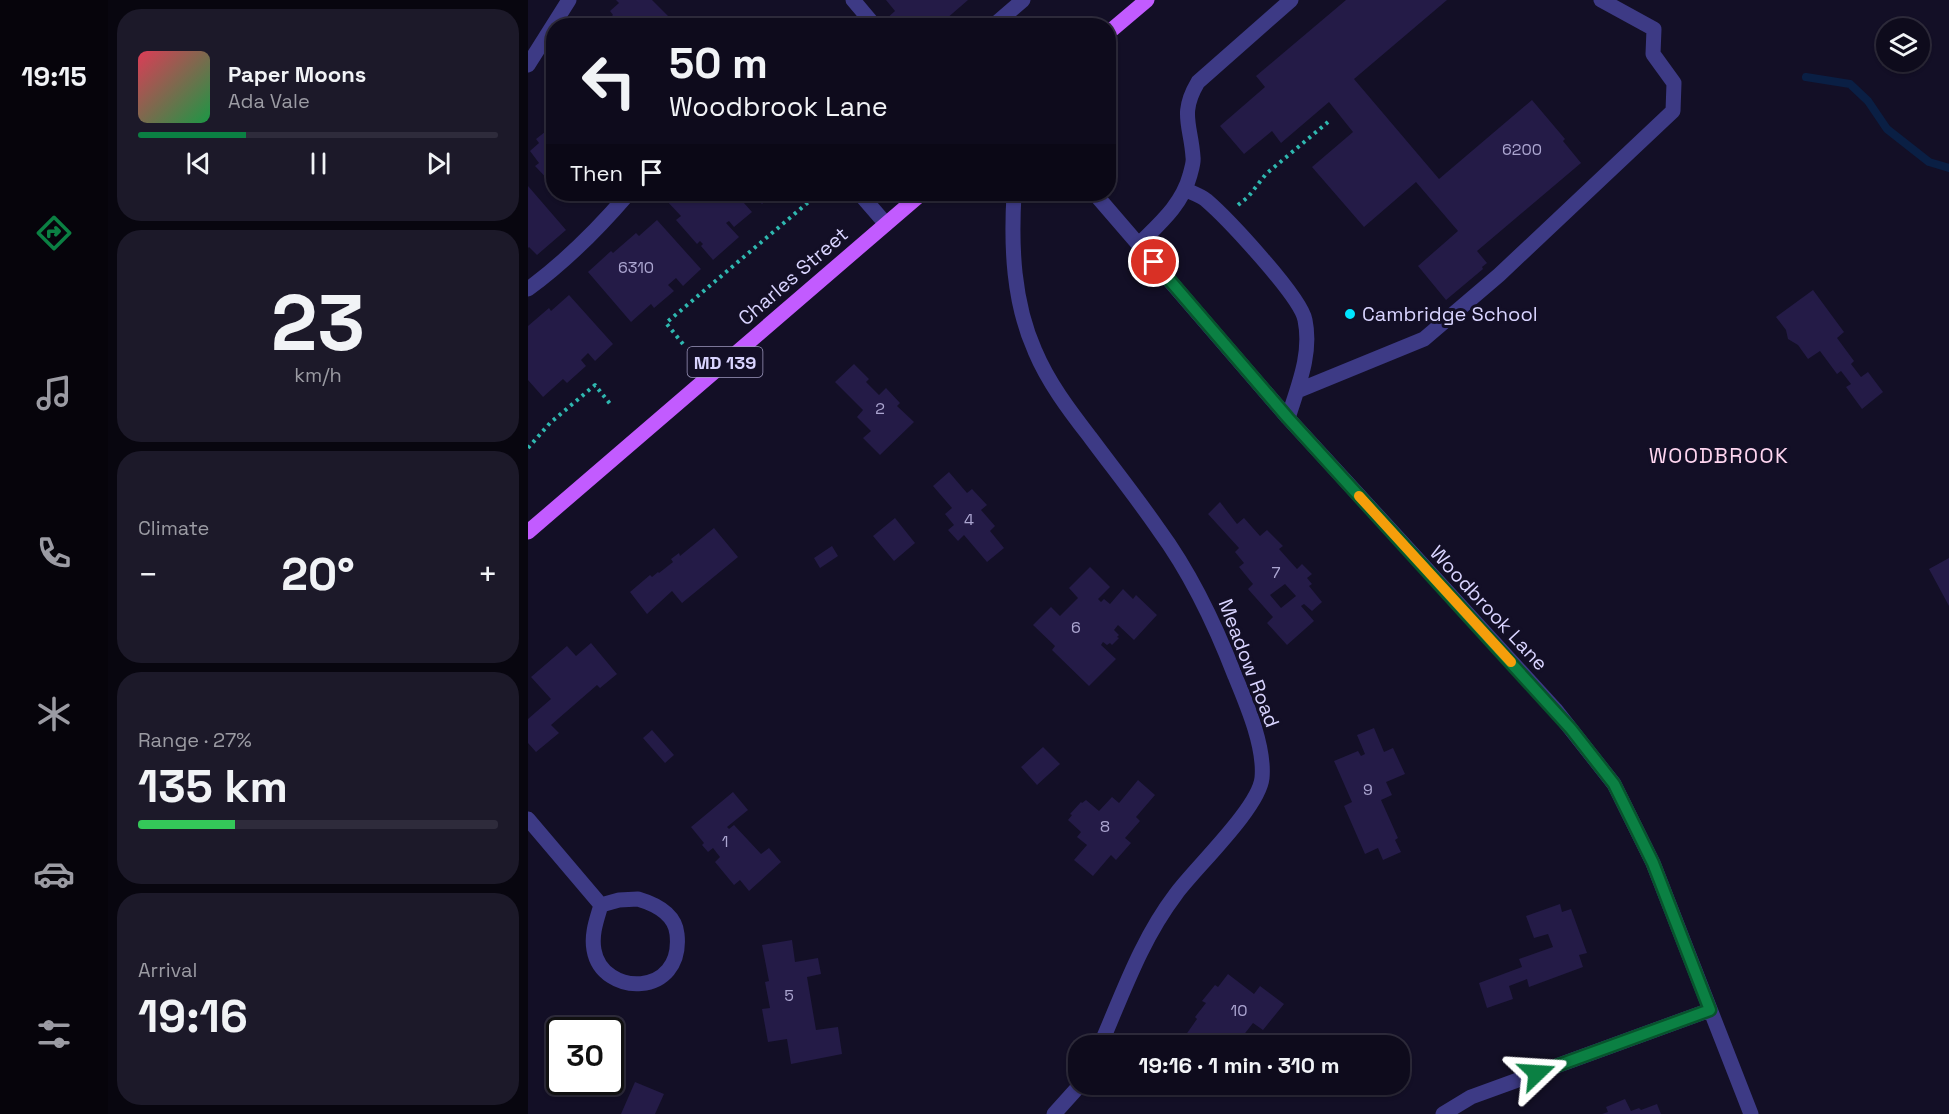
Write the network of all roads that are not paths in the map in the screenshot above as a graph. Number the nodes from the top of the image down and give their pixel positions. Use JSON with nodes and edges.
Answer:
{"nodes":[{"id":1,"x":568,"y":0,"type":"edge"},
{"id":2,"x":853,"y":0,"type":"edge"},
{"id":3,"x":1023,"y":0,"type":"edge"},
{"id":4,"x":1147,"y":0,"type":"edge"},
{"id":5,"x":1291,"y":0,"type":"edge"},
{"id":6,"x":1601,"y":0,"type":"edge"},
{"id":7,"x":557,"y":18,"type":"edge"},
{"id":8,"x":868,"y":18,"type":"edge"},
{"id":9,"x":1004,"y":18,"type":"edge"},
{"id":10,"x":1116,"y":26,"type":"edge"},
{"id":11,"x":546,"y":36,"type":"edge"},
{"id":12,"x":528,"y":65,"type":"edge"},
{"id":13,"x":1186,"y":190,"type":"junction"},
{"id":14,"x":622,"y":201,"type":"edge"},
{"id":15,"x":866,"y":201,"type":"edge"},
{"id":16,"x":913,"y":201,"type":"edge"},
{"id":17,"x":1014,"y":201,"type":"edge"},
{"id":18,"x":1101,"y":201,"type":"edge"},
{"id":19,"x":886,"y":224,"type":"junction"},
{"id":20,"x":1138,"y":244,"type":"junction"},
{"id":21,"x":528,"y":289,"type":"edge"},
{"id":22,"x":1297,"y":391,"type":"junction"},
{"id":23,"x":1288,"y":418,"type":"junction"},
{"id":24,"x":528,"y":532,"type":"edge"},
{"id":25,"x":528,"y":819,"type":"edge"},
{"id":26,"x":602,"y":905,"type":"junction"},
{"id":27,"x":1710,"y":1010,"type":"junction"},
{"id":28,"x":1104,"y":1035,"type":"edge"},
{"id":29,"x":1070,"y":1095,"type":"edge"},
{"id":30,"x":1054,"y":1114,"type":"edge"},
{"id":31,"x":1443,"y":1114,"type":"edge"},
{"id":32,"x":1751,"y":1114,"type":"edge"}],
"edges":[{"from":1,"to":7,"type":"street"},
{"from":2,"to":8,"type":"street"},
{"from":3,"to":9,"type":"street"},
{"from":4,"to":10,"type":"main road"},
{"from":5,"to":13,"type":"street"},
{"from":6,"to":22,"type":"street"},
{"from":11,"to":12,"type":"street"},
{"from":13,"to":20,"type":"street"},
{"from":13,"to":22,"type":"street"},
{"from":14,"to":21,"type":"street"},
{"from":15,"to":19,"type":"street"},
{"from":16,"to":19,"type":"main road","name":"Charles Street","number":"MD 139"},
{"from":17,"to":28,"type":"street","name":"Meadow Road"},
{"from":18,"to":20,"type":"street","name":"Woodbrook Lane"},
{"from":19,"to":24,"type":"main road","name":"Charles Street","number":"MD 139"},
{"from":20,"to":23,"type":"street","name":"Woodbrook Lane"},
{"from":22,"to":23,"type":"street"},
{"from":23,"to":27,"type":"street","name":"Woodbrook Lane"},
{"from":25,"to":26,"type":"street"},
{"from":26,"to":26,"type":"street"},
{"from":27,"to":31,"type":"street"},
{"from":27,"to":32,"type":"street","name":"Woodbrook Lane"},
{"from":29,"to":30,"type":"street"}]}
